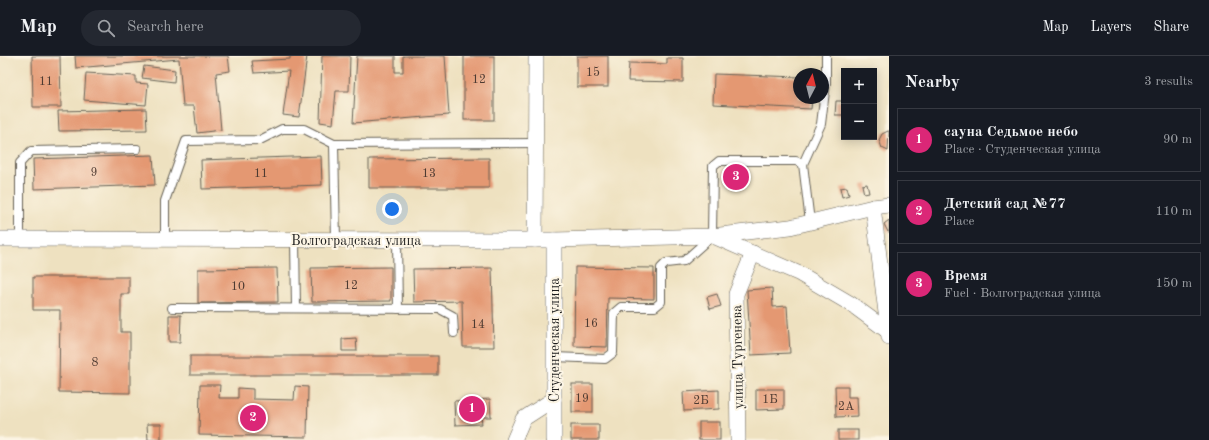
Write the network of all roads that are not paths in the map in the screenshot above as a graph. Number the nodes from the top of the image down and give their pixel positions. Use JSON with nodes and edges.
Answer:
{"nodes":[{"id":1,"x":536,"y":56,"type":"edge"},
{"id":2,"x":826,"y":56,"type":"edge"},
{"id":3,"x":536,"y":143,"type":"junction"},
{"id":4,"x":334,"y":144,"type":"junction"},
{"id":5,"x":137,"y":149,"type":"dead end"},
{"id":6,"x":802,"y":164,"type":"junction"},
{"id":7,"x":889,"y":206,"type":"edge"},
{"id":8,"x":873,"y":207,"type":"junction"},
{"id":9,"x":810,"y":222,"type":"junction"},
{"id":10,"x":712,"y":236,"type":"junction"},
{"id":11,"x":20,"y":239,"type":"junction"},
{"id":12,"x":0,"y":240,"type":"edge"},
{"id":13,"x":165,"y":240,"type":"junction"},
{"id":14,"x":295,"y":240,"type":"junction"},
{"id":15,"x":336,"y":240,"type":"junction"},
{"id":16,"x":397,"y":240,"type":"junction"},
{"id":17,"x":535,"y":240,"type":"junction"},
{"id":18,"x":554,"y":240,"type":"junction"},
{"id":19,"x":753,"y":253,"type":"junction"},
{"id":20,"x":172,"y":308,"type":"dead end"},
{"id":21,"x":296,"y":308,"type":"junction"},
{"id":22,"x":398,"y":309,"type":"junction"},
{"id":23,"x":889,"y":332,"type":"edge"},
{"id":24,"x":454,"y":333,"type":"dead end"},
{"id":25,"x":889,"y":338,"type":"edge"},
{"id":26,"x":554,"y":357,"type":"junction"},
{"id":27,"x":554,"y":399,"type":"junction"},
{"id":28,"x":514,"y":440,"type":"edge"},
{"id":29,"x":554,"y":440,"type":"edge"},
{"id":30,"x":738,"y":440,"type":"edge"}],
"edges":[{"from":1,"to":3,"type":"street"},
{"from":2,"to":6,"type":"lane"},
{"from":3,"to":4,"type":"lane"},
{"from":3,"to":17,"type":"street"},
{"from":4,"to":13,"type":"lane"},
{"from":4,"to":15,"type":"lane"},
{"from":5,"to":11,"type":"lane"},
{"from":6,"to":9,"type":"lane"},
{"from":6,"to":10,"type":"lane"},
{"from":7,"to":8,"type":"street","name":"Волгоградская улица"},
{"from":8,"to":9,"type":"street","name":"Волгоградская улица"},
{"from":8,"to":23,"type":"street"},
{"from":9,"to":10,"type":"street","name":"Волгоградская улица"},
{"from":10,"to":18,"type":"street","name":"Волгоградская улица"},
{"from":10,"to":19,"type":"street","name":"Волгоградская улица"},
{"from":10,"to":26,"type":"lane"},
{"from":11,"to":12,"type":"street","name":"Волгоградская улица"},
{"from":11,"to":13,"type":"street","name":"Волгоградская улица"},
{"from":13,"to":14,"type":"street","name":"Волгоградская улица"},
{"from":14,"to":15,"type":"street","name":"Волгоградская улица"},
{"from":14,"to":21,"type":"lane"},
{"from":15,"to":16,"type":"street","name":"Волгоградская улица"},
{"from":16,"to":17,"type":"street","name":"Волгоградская улица"},
{"from":16,"to":22,"type":"lane"},
{"from":17,"to":18,"type":"street","name":"Волгоградская улица"},
{"from":18,"to":26,"type":"street","name":"Студенческая улица"},
{"from":19,"to":23,"type":"street","name":"Волгоградская улица"},
{"from":19,"to":30,"type":"street","name":"улица Тургенева"},
{"from":20,"to":21,"type":"lane"},
{"from":21,"to":22,"type":"lane"},
{"from":22,"to":24,"type":"lane"},
{"from":23,"to":25,"type":"street"},
{"from":26,"to":27,"type":"street","name":"Студенческая улица"},
{"from":27,"to":28,"type":"street"},
{"from":27,"to":29,"type":"street","name":"Студенческая улица"}]}
